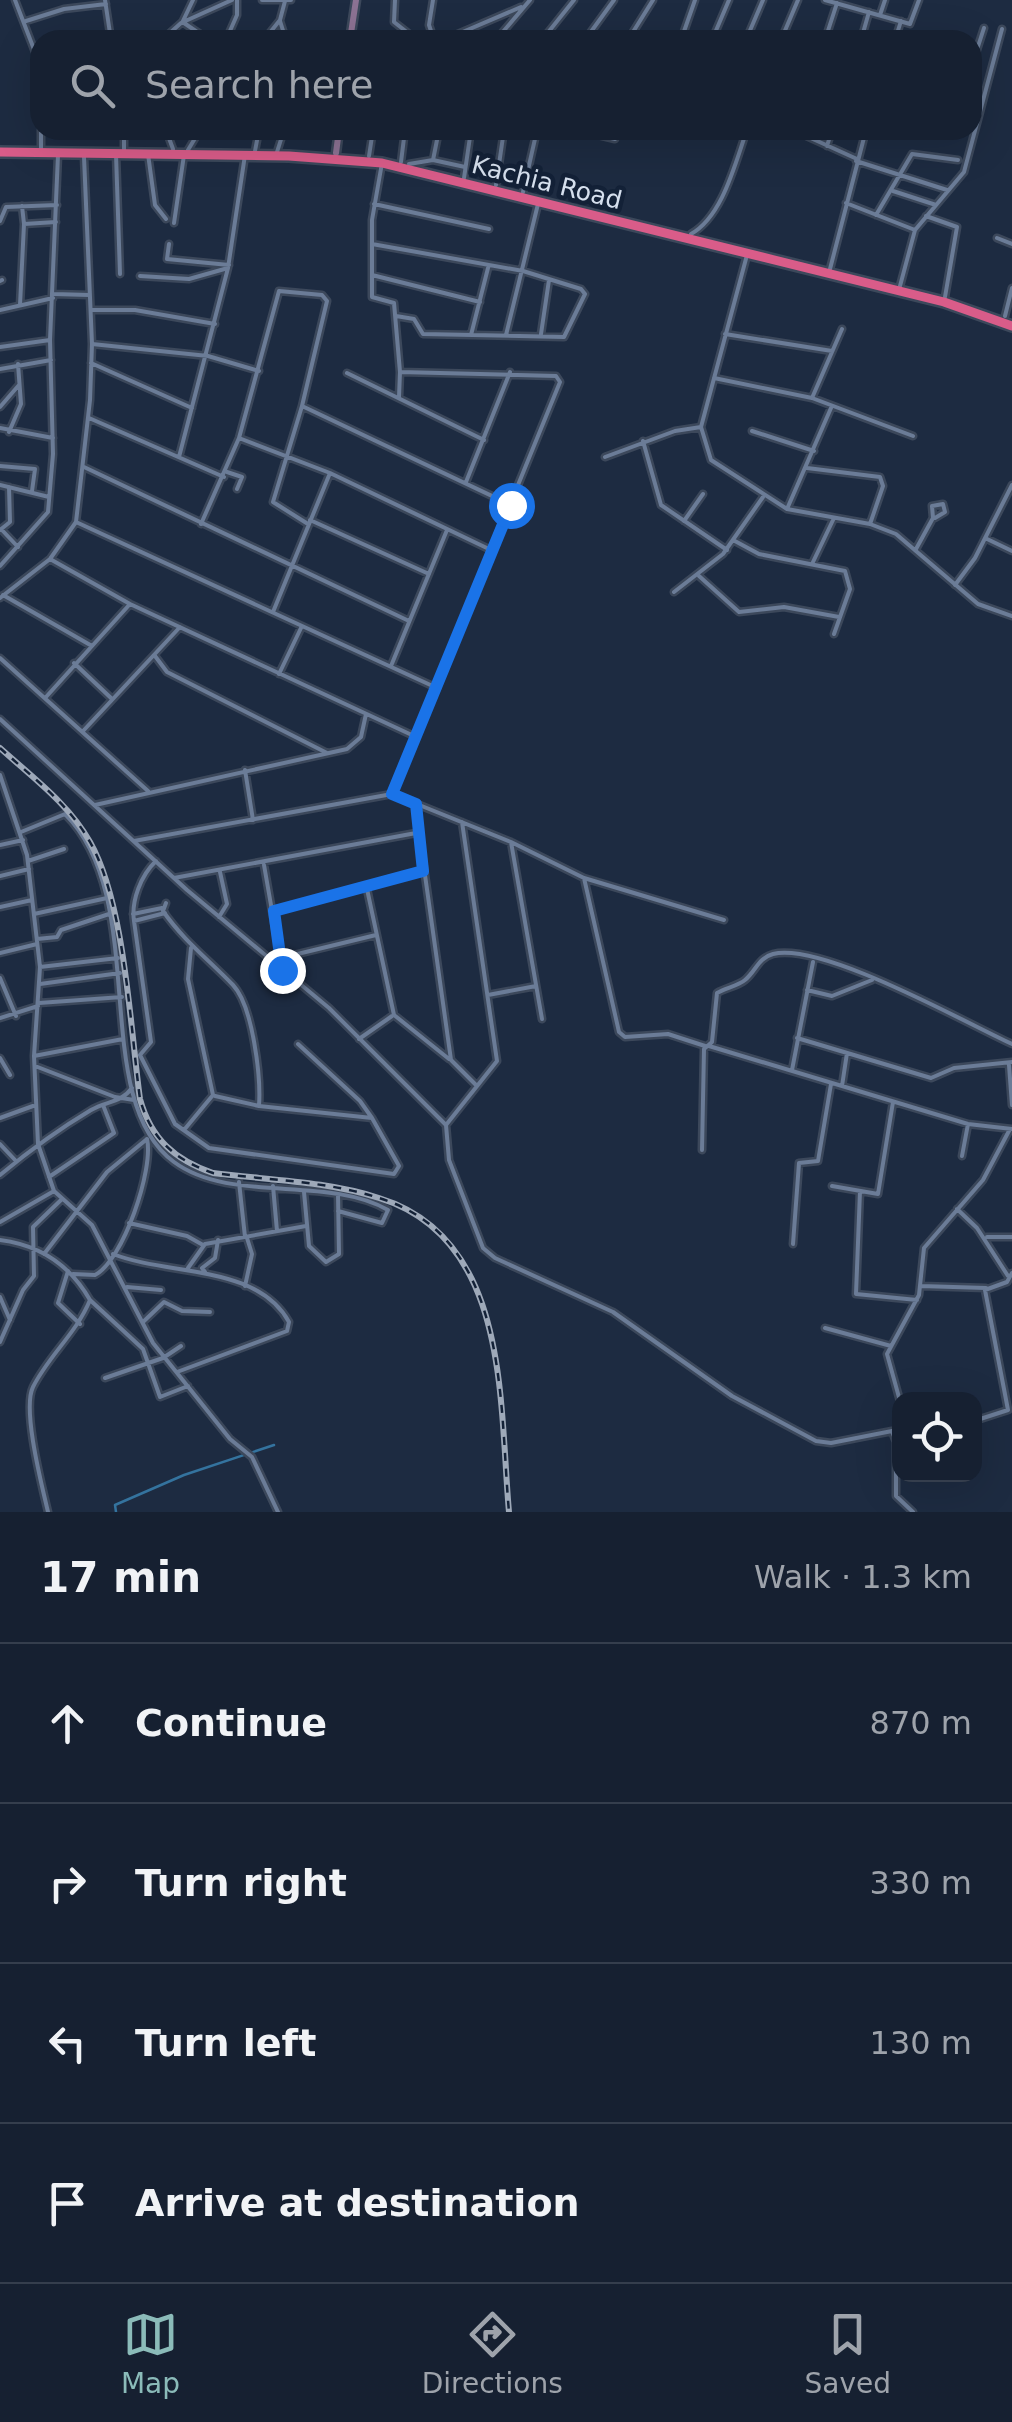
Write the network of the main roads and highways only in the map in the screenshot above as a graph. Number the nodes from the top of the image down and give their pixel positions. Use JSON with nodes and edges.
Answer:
{"nodes":[{"id":1,"x":0,"y":150,"type":"edge"},
{"id":2,"x":120,"y":152,"type":"junction"},
{"id":3,"x":186,"y":152,"type":"junction"},
{"id":4,"x":250,"y":153,"type":"junction"},
{"id":5,"x":411,"y":166,"type":"junction"},
{"id":6,"x":1010,"y":321,"type":"edge"}],
"edges":[{"from":1,"to":2,"type":"highway","name":"Kachia Road"},
{"from":1,"to":2,"type":"highway","name":"Kachia Road"},
{"from":2,"to":3,"type":"highway","name":"Kachia Road"},
{"from":2,"to":3,"type":"highway","name":"Kachia Road"},
{"from":3,"to":4,"type":"highway","name":"Kachia Road"},
{"from":4,"to":5,"type":"highway","name":"Kachia Road"},
{"from":4,"to":5,"type":"highway","name":"Kachia Road"},
{"from":5,"to":6,"type":"highway","name":"Kachia Road"},
{"from":5,"to":6,"type":"highway","name":"Kachia Road"}]}
